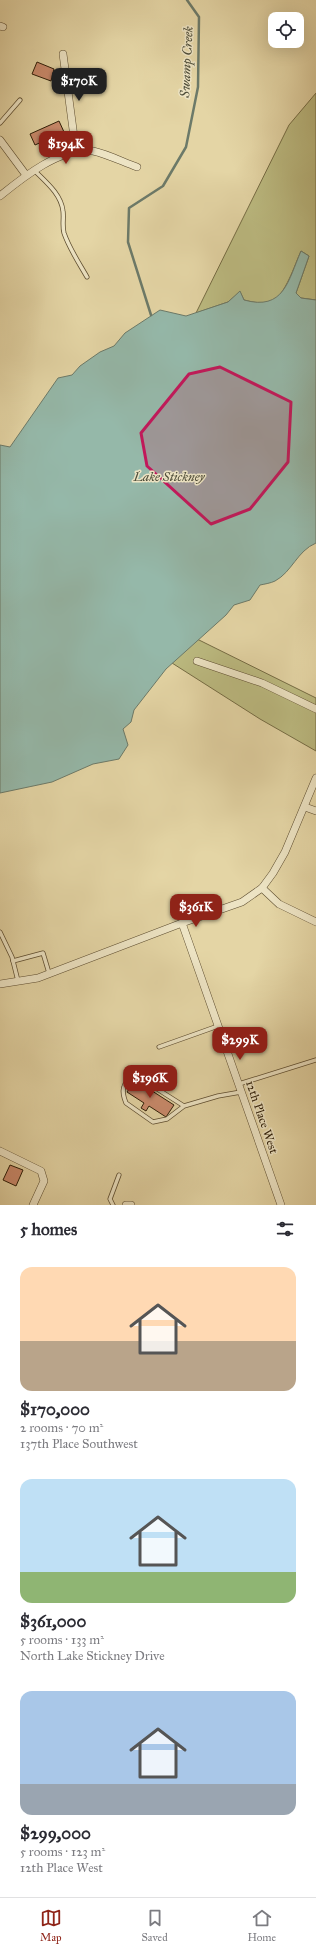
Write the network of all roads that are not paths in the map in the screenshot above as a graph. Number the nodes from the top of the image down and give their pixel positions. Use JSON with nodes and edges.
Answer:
{"nodes":[{"id":1,"x":63,"y":54,"type":"dead end"},
{"id":2,"x":20,"y":100,"type":"dead end"},
{"id":3,"x":0,"y":123,"type":"edge"},
{"id":4,"x":0,"y":140,"type":"edge"},
{"id":5,"x":76,"y":152,"type":"junction"},
{"id":6,"x":137,"y":167,"type":"dead end"},
{"id":7,"x":35,"y":171,"type":"junction"},
{"id":8,"x":26,"y":175,"type":"junction"},
{"id":9,"x":0,"y":196,"type":"edge"},
{"id":10,"x":87,"y":277,"type":"dead end"},
{"id":11,"x":197,"y":661,"type":"dead end"},
{"id":12,"x":316,"y":709,"type":"edge"},
{"id":13,"x":316,"y":778,"type":"edge"},
{"id":14,"x":305,"y":806,"type":"junction"},
{"id":15,"x":316,"y":811,"type":"edge"},
{"id":16,"x":262,"y":888,"type":"junction"},
{"id":17,"x":316,"y":922,"type":"edge"},
{"id":18,"x":182,"y":923,"type":"junction"},
{"id":19,"x":0,"y":932,"type":"edge"},
{"id":20,"x":13,"y":961,"type":"junction"},
{"id":21,"x":49,"y":973,"type":"junction"},
{"id":22,"x":18,"y":982,"type":"junction"},
{"id":23,"x":0,"y":984,"type":"edge"},
{"id":24,"x":218,"y":1026,"type":"junction"},
{"id":25,"x":159,"y":1047,"type":"dead end"},
{"id":26,"x":316,"y":1060,"type":"edge"},
{"id":27,"x":238,"y":1084,"type":"junction"},
{"id":28,"x":241,"y":1092,"type":"junction"},
{"id":29,"x":184,"y":1106,"type":"junction"},
{"id":30,"x":0,"y":1151,"type":"edge"},
{"id":31,"x":119,"y":1175,"type":"dead end"},
{"id":32,"x":33,"y":1205,"type":"edge"},
{"id":33,"x":113,"y":1205,"type":"edge"},
{"id":34,"x":126,"y":1205,"type":"edge"},
{"id":35,"x":131,"y":1205,"type":"edge"},
{"id":36,"x":281,"y":1205,"type":"edge"}],
"edges":[{"from":1,"to":5,"type":"street"},
{"from":2,"to":3,"type":"lane"},
{"from":4,"to":8,"type":"street"},
{"from":5,"to":6,"type":"street"},
{"from":5,"to":7,"type":"street"},
{"from":7,"to":8,"type":"street"},
{"from":7,"to":10,"type":"lane"},
{"from":8,"to":9,"type":"street"},
{"from":11,"to":12,"type":"street"},
{"from":13,"to":14,"type":"street"},
{"from":14,"to":15,"type":"street"},
{"from":14,"to":16,"type":"street"},
{"from":16,"to":17,"type":"street"},
{"from":16,"to":18,"type":"street"},
{"from":18,"to":21,"type":"street"},
{"from":18,"to":24,"type":"street","name":"12th Place West"},
{"from":19,"to":20,"type":"lane"},
{"from":20,"to":21,"type":"lane"},
{"from":20,"to":22,"type":"lane"},
{"from":21,"to":22,"type":"street"},
{"from":22,"to":23,"type":"street"},
{"from":24,"to":25,"type":"lane"},
{"from":24,"to":27,"type":"street","name":"12th Place West"},
{"from":26,"to":27,"type":"lane"},
{"from":27,"to":28,"type":"street","name":"12th Place West"},
{"from":28,"to":29,"type":"lane"},
{"from":28,"to":36,"type":"street","name":"12th Place West"},
{"from":29,"to":29,"type":"lane"},
{"from":30,"to":32,"type":"street"},
{"from":31,"to":33,"type":"lane"},
{"from":34,"to":35,"type":"street"}]}
